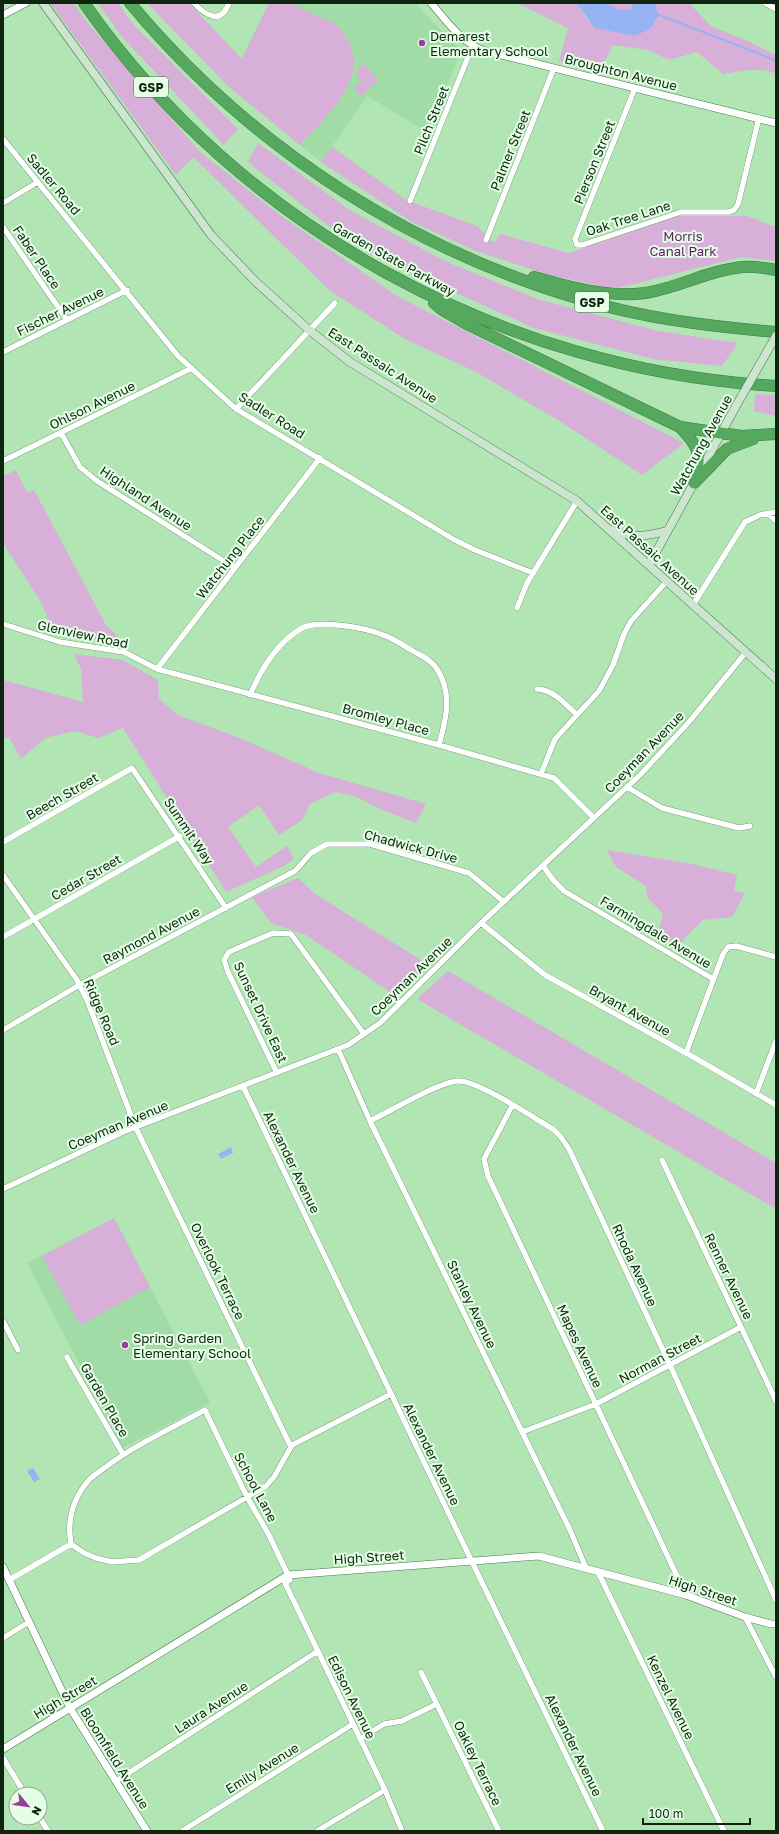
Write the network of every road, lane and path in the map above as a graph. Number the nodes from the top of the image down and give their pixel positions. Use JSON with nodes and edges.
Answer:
{"nodes":[{"id":1,"x":26,"y":3,"type":"edge"},
{"id":2,"x":43,"y":3,"type":"edge"},
{"id":3,"x":84,"y":3,"type":"edge"},
{"id":4,"x":130,"y":3,"type":"edge"},
{"id":5,"x":194,"y":3,"type":"edge"},
{"id":6,"x":230,"y":3,"type":"edge"},
{"id":7,"x":431,"y":3,"type":"edge"},
{"id":8,"x":765,"y":3,"type":"edge"},
{"id":9,"x":776,"y":9,"type":"edge"},
{"id":10,"x":3,"y":15,"type":"edge"},
{"id":11,"x":472,"y":47,"type":"junction"},
{"id":12,"x":554,"y":68,"type":"junction"},
{"id":13,"x":636,"y":88,"type":"junction"},
{"id":14,"x":758,"y":118,"type":"junction"},
{"id":15,"x":776,"y":123,"type":"edge"},
{"id":16,"x":3,"y":139,"type":"edge"},
{"id":17,"x":38,"y":182,"type":"junction"},
{"id":18,"x":410,"y":201,"type":"dead end"},
{"id":19,"x":3,"y":203,"type":"edge"},
{"id":20,"x":3,"y":227,"type":"edge"},
{"id":21,"x":486,"y":240,"type":"dead end"},
{"id":22,"x":577,"y":245,"type":"joint"},
{"id":23,"x":464,"y":257,"type":"junction"},
{"id":24,"x":776,"y":270,"type":"edge"},
{"id":25,"x":127,"y":290,"type":"junction"},
{"id":26,"x":424,"y":294,"type":"junction"},
{"id":27,"x":335,"y":303,"type":"dead end"},
{"id":28,"x":67,"y":320,"type":"junction"},
{"id":29,"x":309,"y":330,"type":"junction"},
{"id":30,"x":776,"y":332,"type":"edge"},
{"id":31,"x":776,"y":336,"type":"edge"},
{"id":32,"x":3,"y":352,"type":"edge"},
{"id":33,"x":192,"y":368,"type":"junction"},
{"id":34,"x":776,"y":386,"type":"edge"},
{"id":35,"x":236,"y":409,"type":"junction"},
{"id":36,"x":680,"y":427,"type":"junction"},
{"id":37,"x":61,"y":433,"type":"junction"},
{"id":38,"x":721,"y":434,"type":"junction"},
{"id":39,"x":771,"y":435,"type":"edge"},
{"id":40,"x":320,"y":458,"type":"junction"},
{"id":41,"x":3,"y":461,"type":"edge"},
{"id":42,"x":694,"y":483,"type":"junction"},
{"id":43,"x":577,"y":501,"type":"junction"},
{"id":44,"x":776,"y":512,"type":"edge"},
{"id":45,"x":768,"y":514,"type":"junction"},
{"id":46,"x":776,"y":522,"type":"edge"},
{"id":47,"x":604,"y":525,"type":"junction"},
{"id":48,"x":666,"y":531,"type":"junction"},
{"id":49,"x":649,"y":565,"type":"junction"},
{"id":50,"x":235,"y":568,"type":"junction"},
{"id":51,"x":533,"y":574,"type":"junction"},
{"id":52,"x":666,"y":582,"type":"junction"},
{"id":53,"x":693,"y":605,"type":"junction"},
{"id":54,"x":517,"y":608,"type":"dead end"},
{"id":55,"x":3,"y":624,"type":"edge"},
{"id":56,"x":746,"y":652,"type":"junction"},
{"id":57,"x":157,"y":669,"type":"junction"},
{"id":58,"x":776,"y":679,"type":"edge"},
{"id":59,"x":537,"y":689,"type":"dead end"},
{"id":60,"x":250,"y":694,"type":"junction"},
{"id":61,"x":576,"y":715,"type":"junction"},
{"id":62,"x":439,"y":745,"type":"junction"},
{"id":63,"x":132,"y":768,"type":"joint"},
{"id":64,"x":541,"y":774,"type":"junction"},
{"id":65,"x":627,"y":787,"type":"junction"},
{"id":66,"x":594,"y":818,"type":"junction"},
{"id":67,"x":750,"y":826,"type":"dead end"},
{"id":68,"x":180,"y":836,"type":"junction"},
{"id":69,"x":3,"y":842,"type":"edge"},
{"id":70,"x":543,"y":866,"type":"junction"},
{"id":71,"x":3,"y":875,"type":"edge"},
{"id":72,"x":504,"y":902,"type":"junction"},
{"id":73,"x":226,"y":908,"type":"junction"},
{"id":74,"x":33,"y":919,"type":"junction"},
{"id":75,"x":481,"y":923,"type":"junction"},
{"id":76,"x":3,"y":937,"type":"edge"},
{"id":77,"x":776,"y":957,"type":"edge"},
{"id":78,"x":712,"y":979,"type":"junction"},
{"id":79,"x":80,"y":985,"type":"junction"},
{"id":80,"x":3,"y":1030,"type":"edge"},
{"id":81,"x":364,"y":1034,"type":"junction"},
{"id":82,"x":776,"y":1041,"type":"edge"},
{"id":83,"x":338,"y":1049,"type":"junction"},
{"id":84,"x":686,"y":1053,"type":"junction"},
{"id":85,"x":277,"y":1073,"type":"junction"},
{"id":86,"x":243,"y":1086,"type":"junction"},
{"id":87,"x":756,"y":1094,"type":"junction"},
{"id":88,"x":776,"y":1105,"type":"edge"},
{"id":89,"x":512,"y":1106,"type":"junction"},
{"id":90,"x":370,"y":1121,"type":"junction"},
{"id":91,"x":136,"y":1127,"type":"junction"},
{"id":92,"x":662,"y":1160,"type":"dead end"},
{"id":93,"x":3,"y":1189,"type":"edge"},
{"id":94,"x":3,"y":1321,"type":"edge"},
{"id":95,"x":741,"y":1327,"type":"junction"},
{"id":96,"x":18,"y":1350,"type":"dead end"},
{"id":97,"x":67,"y":1357,"type":"dead end"},
{"id":98,"x":670,"y":1365,"type":"junction"},
{"id":99,"x":773,"y":1388,"type":"edge"},
{"id":100,"x":391,"y":1394,"type":"junction"},
{"id":101,"x":776,"y":1401,"type":"edge"},
{"id":102,"x":596,"y":1404,"type":"junction"},
{"id":103,"x":522,"y":1432,"type":"junction"},
{"id":104,"x":291,"y":1447,"type":"junction"},
{"id":105,"x":123,"y":1454,"type":"junction"},
{"id":106,"x":247,"y":1497,"type":"junction"},
{"id":107,"x":71,"y":1544,"type":"junction"},
{"id":108,"x":471,"y":1561,"type":"junction"},
{"id":109,"x":3,"y":1566,"type":"edge"},
{"id":110,"x":586,"y":1568,"type":"junction"},
{"id":111,"x":598,"y":1572,"type":"junction"},
{"id":112,"x":288,"y":1575,"type":"junction"},
{"id":113,"x":9,"y":1580,"type":"junction"},
{"id":114,"x":686,"y":1595,"type":"junction"},
{"id":115,"x":776,"y":1600,"type":"edge"},
{"id":116,"x":745,"y":1617,"type":"junction"},
{"id":117,"x":29,"y":1622,"type":"junction"},
{"id":118,"x":776,"y":1624,"type":"edge"},
{"id":119,"x":3,"y":1638,"type":"edge"},
{"id":120,"x":318,"y":1651,"type":"junction"},
{"id":121,"x":421,"y":1672,"type":"dead end"},
{"id":122,"x":776,"y":1677,"type":"edge"},
{"id":123,"x":437,"y":1704,"type":"junction"},
{"id":124,"x":70,"y":1708,"type":"junction"},
{"id":125,"x":353,"y":1724,"type":"junction"},
{"id":126,"x":360,"y":1739,"type":"junction"},
{"id":127,"x":3,"y":1749,"type":"edge"},
{"id":128,"x":3,"y":1758,"type":"edge"},
{"id":129,"x":116,"y":1781,"type":"junction"},
{"id":130,"x":20,"y":1786,"type":"edge"},
{"id":131,"x":385,"y":1790,"type":"junction"},
{"id":132,"x":147,"y":1831,"type":"edge"},
{"id":133,"x":182,"y":1831,"type":"edge"},
{"id":134,"x":317,"y":1831,"type":"edge"},
{"id":135,"x":402,"y":1831,"type":"edge"},
{"id":136,"x":499,"y":1831,"type":"edge"},
{"id":137,"x":604,"y":1831,"type":"edge"},
{"id":138,"x":724,"y":1831,"type":"edge"}],
"edges":[{"from":1,"to":10,"type":"street"},
{"from":2,"to":29,"type":"main road","name":"East Passaic Avenue"},
{"from":3,"to":26,"type":"highway","name":"Garden State Parkway","number":"GSP"},
{"from":4,"to":23,"type":"highway","number":"GSP"},
{"from":5,"to":6,"type":"street"},
{"from":7,"to":11,"type":"street","name":"Broughton Avenue"},
{"from":8,"to":9,"type":"street"},
{"from":11,"to":12,"type":"street","name":"Broughton Avenue"},
{"from":11,"to":18,"type":"street","name":"Pilch Street"},
{"from":12,"to":13,"type":"street","name":"Broughton Avenue"},
{"from":12,"to":21,"type":"street","name":"Palmer Street"},
{"from":13,"to":14,"type":"street","name":"Broughton Avenue"},
{"from":13,"to":22,"type":"street","name":"Pierson Street"},
{"from":14,"to":15,"type":"street","name":"Broughton Avenue"},
{"from":14,"to":22,"type":"street","name":"Oak Tree Lane"},
{"from":16,"to":17,"type":"street","name":"Sadler Road"},
{"from":17,"to":19,"type":"street"},
{"from":17,"to":25,"type":"street","name":"Sadler Road"},
{"from":20,"to":28,"type":"street","name":"Faber Place"},
{"from":23,"to":24,"type":"highway"},
{"from":23,"to":30,"type":"highway","number":"GSP"},
{"from":25,"to":28,"type":"street","name":"Fischer Avenue"},
{"from":25,"to":33,"type":"street","name":"Sadler Road"},
{"from":26,"to":34,"type":"highway","name":"Garden State Parkway","number":"GSP"},
{"from":26,"to":36,"type":"highway"},
{"from":27,"to":29,"type":"street"},
{"from":28,"to":32,"type":"street","name":"Fischer Avenue"},
{"from":29,"to":35,"type":"street"},
{"from":29,"to":43,"type":"main road","name":"East Passaic Avenue"},
{"from":31,"to":38,"type":"main road","name":"Watchung Avenue","bridge":true},
{"from":33,"to":35,"type":"street","name":"Sadler Road"},
{"from":33,"to":37,"type":"street","name":"Ohlson Avenue"},
{"from":35,"to":40,"type":"street","name":"Sadler Road"},
{"from":36,"to":38,"type":"highway"},
{"from":36,"to":42,"type":"highway"},
{"from":37,"to":41,"type":"street","name":"Ohlson Avenue"},
{"from":37,"to":50,"type":"street","name":"Highland Avenue"},
{"from":38,"to":39,"type":"highway"},
{"from":38,"to":42,"type":"main road","name":"Watchung Avenue"},
{"from":39,"to":42,"type":"highway"},
{"from":40,"to":50,"type":"street","name":"Watchung Place"},
{"from":40,"to":51,"type":"street","name":"Sadler Road"},
{"from":42,"to":48,"type":"main road","name":"Watchung Avenue"},
{"from":43,"to":47,"type":"main road","name":"East Passaic Avenue"},
{"from":43,"to":51,"type":"street"},
{"from":44,"to":45,"type":"street"},
{"from":45,"to":46,"type":"street"},
{"from":45,"to":53,"type":"street"},
{"from":47,"to":48,"type":"main road"},
{"from":47,"to":49,"type":"main road","name":"East Passaic Avenue"},
{"from":48,"to":49,"type":"main road","name":"Watchung Avenue"},
{"from":49,"to":52,"type":"main road","name":"East Passaic Avenue"},
{"from":50,"to":57,"type":"street","name":"Watchung Place"},
{"from":51,"to":54,"type":"street"},
{"from":52,"to":53,"type":"main road","name":"East Passaic Avenue"},
{"from":52,"to":61,"type":"street"},
{"from":53,"to":56,"type":"main road","name":"East Passaic Avenue"},
{"from":55,"to":57,"type":"street","name":"Glenview Road"},
{"from":56,"to":58,"type":"main road","name":"East Passaic Avenue"},
{"from":56,"to":65,"type":"street","name":"Coeyman Avenue"},
{"from":57,"to":60,"type":"street","name":"Bromley Place"},
{"from":59,"to":61,"type":"street"},
{"from":60,"to":62,"type":"street","name":"Bromley Place"},
{"from":60,"to":62,"type":"street"},
{"from":61,"to":64,"type":"street"},
{"from":62,"to":64,"type":"street","name":"Bromley Place"},
{"from":63,"to":68,"type":"street","name":"Summit Way"},
{"from":63,"to":69,"type":"street","name":"Beech Street"},
{"from":64,"to":66,"type":"street","name":"Bromley Place"},
{"from":65,"to":66,"type":"street","name":"Coeyman Avenue"},
{"from":65,"to":67,"type":"street"},
{"from":66,"to":70,"type":"street","name":"Coeyman Avenue"},
{"from":68,"to":73,"type":"street","name":"Summit Way"},
{"from":68,"to":74,"type":"street","name":"Cedar Street"},
{"from":70,"to":72,"type":"street","name":"Coeyman Avenue"},
{"from":70,"to":78,"type":"street","name":"Farmingdale Avenue"},
{"from":71,"to":74,"type":"street","name":"Ridge Road"},
{"from":72,"to":73,"type":"street","name":"Chadwick Drive"},
{"from":72,"to":75,"type":"street","name":"Coeyman Avenue"},
{"from":73,"to":79,"type":"street","name":"Raymond Avenue"},
{"from":74,"to":76,"type":"street","name":"Cedar Street"},
{"from":74,"to":79,"type":"street","name":"Ridge Road"},
{"from":75,"to":81,"type":"street","name":"Coeyman Avenue"},
{"from":75,"to":84,"type":"street","name":"Bryant Avenue"},
{"from":77,"to":78,"type":"street","name":"Farmingdale Avenue"},
{"from":78,"to":84,"type":"street"},
{"from":79,"to":80,"type":"street","name":"Raymond Avenue"},
{"from":79,"to":91,"type":"street","name":"Ridge Road"},
{"from":81,"to":83,"type":"street","name":"Coeyman Avenue"},
{"from":81,"to":85,"type":"street","name":"Sunset Drive East"},
{"from":82,"to":87,"type":"street"},
{"from":83,"to":85,"type":"street","name":"Coeyman Avenue"},
{"from":83,"to":90,"type":"street","name":"Stanley Avenue"},
{"from":84,"to":87,"type":"street","name":"Bryant Avenue"},
{"from":85,"to":86,"type":"street","name":"Coeyman Avenue"},
{"from":86,"to":91,"type":"street","name":"Coeyman Avenue"},
{"from":86,"to":100,"type":"street","name":"Alexander Avenue"},
{"from":87,"to":88,"type":"street","name":"Bryant Avenue"},
{"from":89,"to":90,"type":"street","name":"Rhoda Avenue"},
{"from":89,"to":98,"type":"street","name":"Rhoda Avenue"},
{"from":89,"to":102,"type":"street","name":"Mapes Avenue"},
{"from":90,"to":103,"type":"street","name":"Stanley Avenue"},
{"from":91,"to":93,"type":"street","name":"Coeyman Avenue"},
{"from":91,"to":104,"type":"street","name":"Overlook Terrace"},
{"from":92,"to":95,"type":"street","name":"Renner Avenue"},
{"from":94,"to":96,"type":"street"},
{"from":95,"to":98,"type":"street","name":"Norman Street"},
{"from":95,"to":99,"type":"street","name":"Renner Avenue"},
{"from":97,"to":105,"type":"street","name":"Garden Place"},
{"from":98,"to":102,"type":"street","name":"Norman Street"},
{"from":98,"to":115,"type":"street","name":"Rhoda Avenue"},
{"from":99,"to":101,"type":"street","name":"Renner Avenue"},
{"from":100,"to":104,"type":"street"},
{"from":100,"to":108,"type":"street","name":"Alexander Avenue"},
{"from":102,"to":103,"type":"street","name":"Norman Street"},
{"from":102,"to":114,"type":"street","name":"Mapes Avenue"},
{"from":103,"to":110,"type":"street","name":"Stanley Avenue"},
{"from":104,"to":106,"type":"street"},
{"from":105,"to":106,"type":"street","name":"School Lane"},
{"from":105,"to":107,"type":"street"},
{"from":106,"to":107,"type":"street"},
{"from":106,"to":112,"type":"street","name":"School Lane"},
{"from":107,"to":113,"type":"street"},
{"from":108,"to":110,"type":"street","name":"High Street"},
{"from":108,"to":112,"type":"street","name":"High Street"},
{"from":108,"to":137,"type":"street","name":"Alexander Avenue"},
{"from":109,"to":113,"type":"street","name":"Bloomfield Avenue"},
{"from":110,"to":111,"type":"street","name":"High Street"},
{"from":111,"to":114,"type":"street","name":"High Street"},
{"from":111,"to":138,"type":"street","name":"Kenzel Avenue"},
{"from":112,"to":120,"type":"street","name":"Edison Avenue"},
{"from":112,"to":124,"type":"street","name":"High Street"},
{"from":113,"to":117,"type":"street","name":"Bloomfield Avenue"},
{"from":114,"to":116,"type":"street","name":"High Street"},
{"from":116,"to":118,"type":"street","name":"High Street"},
{"from":116,"to":122,"type":"street"},
{"from":117,"to":119,"type":"street"},
{"from":117,"to":124,"type":"street","name":"Bloomfield Avenue"},
{"from":120,"to":125,"type":"street","name":"Edison Avenue"},
{"from":120,"to":129,"type":"street","name":"Laura Avenue"},
{"from":121,"to":123,"type":"street","name":"Oakley Terrace"},
{"from":123,"to":126,"type":"street"},
{"from":123,"to":136,"type":"street","name":"Oakley Terrace"},
{"from":124,"to":127,"type":"street","name":"High Street"},
{"from":124,"to":129,"type":"street","name":"Bloomfield Avenue"},
{"from":125,"to":126,"type":"street","name":"Edison Avenue"},
{"from":125,"to":133,"type":"street","name":"Emily Avenue"},
{"from":126,"to":131,"type":"street","name":"Edison Avenue"},
{"from":128,"to":130,"type":"street"},
{"from":129,"to":132,"type":"street","name":"Bloomfield Avenue"},
{"from":131,"to":134,"type":"street"},
{"from":131,"to":135,"type":"street","name":"Edison Avenue"}]}
